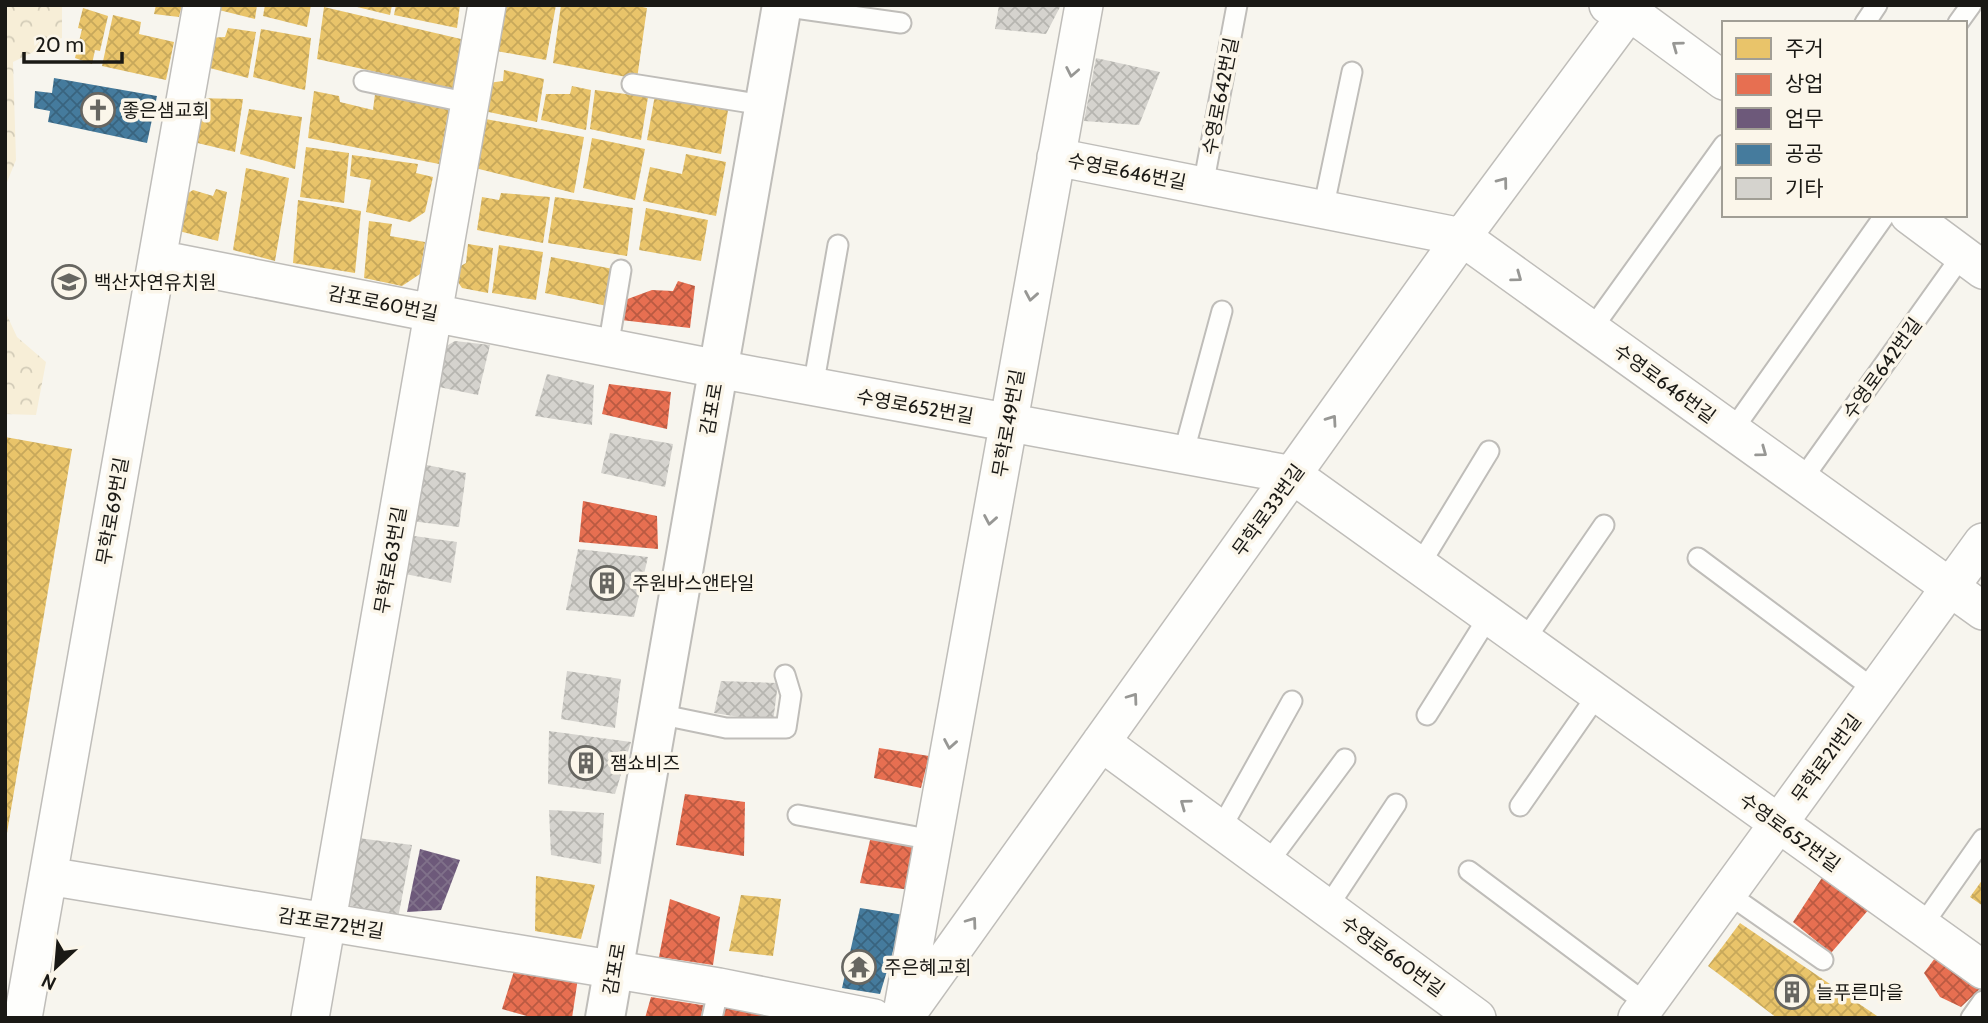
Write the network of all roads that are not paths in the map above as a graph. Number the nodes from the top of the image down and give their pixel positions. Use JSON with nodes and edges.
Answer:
{"nodes":[{"id":1,"x":202,"y":5,"type":"edge"},
{"id":2,"x":487,"y":5,"type":"edge"},
{"id":3,"x":1084,"y":5,"type":"edge"},
{"id":4,"x":1237,"y":5,"type":"edge"},
{"id":5,"x":1877,"y":5,"type":"edge"},
{"id":6,"x":1971,"y":5,"type":"edge"},
{"id":7,"x":781,"y":6,"type":"edge"},
{"id":8,"x":1624,"y":7,"type":"edge"},
{"id":9,"x":1866,"y":21,"type":"edge"},
{"id":10,"x":1959,"y":21,"type":"edge"},
{"id":11,"x":901,"y":23,"type":"dead end"},
{"id":12,"x":1352,"y":72,"type":"dead end"},
{"id":13,"x":1722,"y":80,"type":"edge"},
{"id":14,"x":363,"y":81,"type":"dead end"},
{"id":15,"x":632,"y":84,"type":"dead end"},
{"id":16,"x":470,"y":103,"type":"junction"},
{"id":17,"x":764,"y":104,"type":"junction"},
{"id":18,"x":1722,"y":148,"type":"edge"},
{"id":19,"x":1056,"y":157,"type":"junction"},
{"id":20,"x":1203,"y":186,"type":"junction"},
{"id":21,"x":1322,"y":210,"type":"junction"},
{"id":22,"x":1884,"y":217,"type":"edge"},
{"id":23,"x":1912,"y":217,"type":"edge"},
{"id":24,"x":1462,"y":237,"type":"junction"},
{"id":25,"x":838,"y":245,"type":"dead end"},
{"id":26,"x":1975,"y":257,"type":"edge"},
{"id":27,"x":157,"y":259,"type":"junction"},
{"id":28,"x":621,"y":270,"type":"dead end"},
{"id":29,"x":1222,"y":312,"type":"dead end"},
{"id":30,"x":433,"y":313,"type":"junction"},
{"id":31,"x":1591,"y":330,"type":"junction"},
{"id":32,"x":608,"y":348,"type":"junction"},
{"id":33,"x":718,"y":369,"type":"junction"},
{"id":34,"x":813,"y":387,"type":"junction"},
{"id":35,"x":1008,"y":422,"type":"junction"},
{"id":36,"x":1732,"y":431,"type":"junction"},
{"id":37,"x":1489,"y":452,"type":"dead end"},
{"id":38,"x":1183,"y":455,"type":"junction"},
{"id":39,"x":1293,"y":475,"type":"junction"},
{"id":40,"x":1801,"y":481,"type":"junction"},
{"id":41,"x":1604,"y":524,"type":"dead end"},
{"id":42,"x":1983,"y":542,"type":"edge"},
{"id":43,"x":1698,"y":558,"type":"dead end"},
{"id":44,"x":1419,"y":566,"type":"junction"},
{"id":45,"x":1950,"y":587,"type":"junction"},
{"id":46,"x":1983,"y":611,"type":"edge"},
{"id":47,"x":1489,"y":616,"type":"junction"},
{"id":48,"x":1524,"y":641,"type":"junction"},
{"id":49,"x":785,"y":676,"type":"dead end"},
{"id":50,"x":1875,"y":690,"type":"junction"},
{"id":51,"x":1598,"y":694,"type":"junction"},
{"id":52,"x":1292,"y":701,"type":"dead end"},
{"id":53,"x":658,"y":714,"type":"junction"},
{"id":54,"x":1427,"y":715,"type":"dead end"},
{"id":55,"x":1101,"y":742,"type":"junction"},
{"id":56,"x":1345,"y":759,"type":"dead end"},
{"id":57,"x":1396,"y":804,"type":"dead end"},
{"id":58,"x":1520,"y":806,"type":"dead end"},
{"id":59,"x":798,"y":815,"type":"dead end"},
{"id":60,"x":1778,"y":823,"type":"junction"},
{"id":61,"x":1220,"y":830,"type":"junction"},
{"id":62,"x":1983,"y":839,"type":"edge"},
{"id":63,"x":933,"y":841,"type":"junction"},
{"id":64,"x":1267,"y":864,"type":"junction"},
{"id":65,"x":1469,"y":871,"type":"dead end"},
{"id":66,"x":48,"y":876,"type":"junction"},
{"id":67,"x":1727,"y":893,"type":"junction"},
{"id":68,"x":1327,"y":908,"type":"junction"},
{"id":69,"x":327,"y":922,"type":"junction"},
{"id":70,"x":1922,"y":926,"type":"junction"},
{"id":71,"x":1823,"y":960,"type":"dead end"},
{"id":72,"x":614,"y":970,"type":"junction"},
{"id":73,"x":1983,"y":970,"type":"edge"},
{"id":74,"x":1983,"y":1001,"type":"edge"},
{"id":75,"x":715,"y":1002,"type":"edge"},
{"id":76,"x":1642,"y":1011,"type":"edge"},
{"id":77,"x":1461,"y":1013,"type":"edge"},
{"id":78,"x":23,"y":1018,"type":"edge"},
{"id":79,"x":310,"y":1018,"type":"edge"},
{"id":80,"x":605,"y":1018,"type":"edge"},
{"id":81,"x":874,"y":1018,"type":"edge"},
{"id":82,"x":902,"y":1018,"type":"edge"},
{"id":83,"x":1971,"y":1018,"type":"edge"}],
"edges":[{"from":1,"to":27,"type":"street","name":"무학로69번길"},
{"from":2,"to":16,"type":"street","name":"무학로63번길"},
{"from":3,"to":19,"type":"street","name":"무학로49번길","one_way":true},
{"from":4,"to":20,"type":"lane","name":"수영로642번길"},
{"from":5,"to":9,"type":"lane"},
{"from":6,"to":10,"type":"lane"},
{"from":7,"to":11,"type":"lane","name":"감포로"},
{"from":7,"to":17,"type":"street","name":"감포로"},
{"from":13,"to":8,"type":"street","one_way":true},
{"from":24,"to":8,"type":"street","name":"무학로33번길","one_way":true},
{"from":12,"to":21,"type":"lane"},
{"from":14,"to":16,"type":"lane"},
{"from":15,"to":17,"type":"lane"},
{"from":16,"to":30,"type":"street","name":"무학로63번길"},
{"from":17,"to":33,"type":"street","name":"감포로"},
{"from":18,"to":31,"type":"lane"},
{"from":19,"to":20,"type":"street","name":"수영로646번길"},
{"from":19,"to":35,"type":"street","name":"무학로49번길","one_way":true},
{"from":20,"to":21,"type":"street","name":"수영로646번길"},
{"from":21,"to":24,"type":"street","name":"수영로646번길"},
{"from":22,"to":36,"type":"lane"},
{"from":23,"to":26,"type":"street","name":"수영로642번길"},
{"from":24,"to":31,"type":"street","name":"수영로646번길","one_way":true},
{"from":39,"to":24,"type":"street","name":"무학로33번길","one_way":true},
{"from":25,"to":34,"type":"lane"},
{"from":26,"to":40,"type":"lane","name":"수영로642번길"},
{"from":27,"to":30,"type":"street","name":"감포로60번길"},
{"from":27,"to":66,"type":"street","name":"무학로69번길"},
{"from":28,"to":32,"type":"lane"},
{"from":29,"to":38,"type":"lane"},
{"from":30,"to":32,"type":"street","name":"감포로60번길"},
{"from":30,"to":69,"type":"street","name":"무학로63번길"},
{"from":31,"to":36,"type":"street","name":"수영로646번길"},
{"from":32,"to":33,"type":"street","name":"감포로60번길"},
{"from":33,"to":34,"type":"street","name":"수영로652번길"},
{"from":33,"to":53,"type":"street","name":"감포로"},
{"from":34,"to":35,"type":"street","name":"수영로652번길"},
{"from":35,"to":38,"type":"street","name":"수영로652번길"},
{"from":35,"to":63,"type":"street","name":"무학로49번길","one_way":true},
{"from":36,"to":40,"type":"street","name":"수영로646번길","one_way":true},
{"from":37,"to":44,"type":"lane"},
{"from":38,"to":39,"type":"street","name":"수영로652번길"},
{"from":39,"to":44,"type":"street","name":"수영로652번길"},
{"from":55,"to":39,"type":"street","name":"무학로33번길","one_way":true},
{"from":40,"to":45,"type":"street","name":"수영로646번길"},
{"from":41,"to":48,"type":"lane"},
{"from":42,"to":45,"type":"street","name":"무학로21번길"},
{"from":43,"to":50,"type":"lane"},
{"from":44,"to":47,"type":"street","name":"수영로652번길"},
{"from":45,"to":46,"type":"street","name":"수영로646번길"},
{"from":45,"to":50,"type":"street","name":"무학로21번길"},
{"from":47,"to":48,"type":"street","name":"수영로652번길"},
{"from":47,"to":54,"type":"lane"},
{"from":48,"to":51,"type":"street","name":"수영로652번길"},
{"from":49,"to":53,"type":"lane"},
{"from":50,"to":60,"type":"street","name":"무학로21번길"},
{"from":51,"to":58,"type":"lane"},
{"from":51,"to":60,"type":"street","name":"수영로652번길"},
{"from":52,"to":61,"type":"lane"},
{"from":53,"to":72,"type":"street","name":"감포로"},
{"from":61,"to":55,"type":"street","name":"수영로660번길","one_way":true},
{"from":82,"to":55,"type":"street","name":"무학로33번길","one_way":true},
{"from":56,"to":64,"type":"lane"},
{"from":57,"to":68,"type":"lane","name":"수영로660번길"},
{"from":59,"to":63,"type":"lane"},
{"from":60,"to":67,"type":"street","name":"무학로21번길"},
{"from":60,"to":70,"type":"street","name":"수영로652번길"},
{"from":61,"to":64,"type":"street","name":"수영로660번길"},
{"from":62,"to":70,"type":"lane"},
{"from":63,"to":82,"type":"street","name":"무학로49번길"},
{"from":64,"to":68,"type":"street","name":"수영로660번길"},
{"from":65,"to":76,"type":"lane","name":"무학로21번길"},
{"from":66,"to":69,"type":"street","name":"감포로72번길"},
{"from":66,"to":78,"type":"street","name":"무학로69번길"},
{"from":67,"to":71,"type":"lane"},
{"from":67,"to":76,"type":"street","name":"무학로21번길"},
{"from":68,"to":77,"type":"street","name":"수영로660번길"},
{"from":69,"to":72,"type":"street","name":"감포로72번길"},
{"from":69,"to":79,"type":"street","name":"무학로63번길"},
{"from":70,"to":73,"type":"street","name":"수영로652번길"},
{"from":72,"to":75,"type":"street","name":"감포로72번길"},
{"from":72,"to":80,"type":"street","name":"감포로"},
{"from":74,"to":83,"type":"lane"},
{"from":75,"to":81,"type":"street","name":"감포로72번길"}]}
